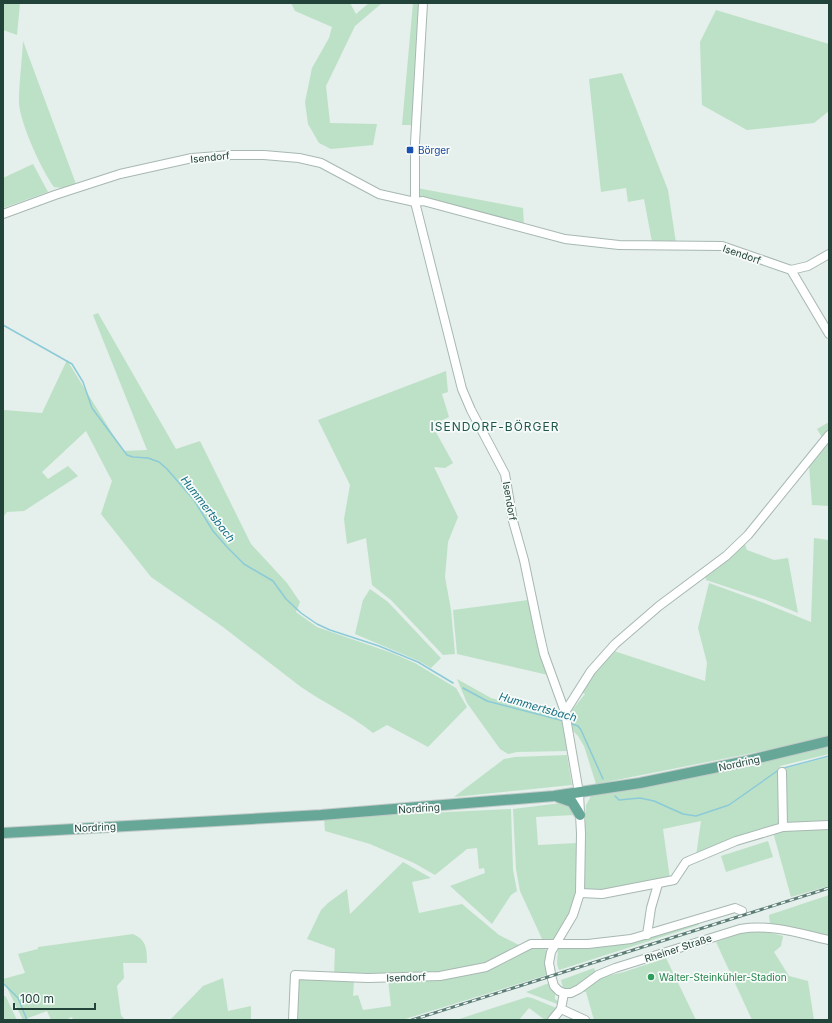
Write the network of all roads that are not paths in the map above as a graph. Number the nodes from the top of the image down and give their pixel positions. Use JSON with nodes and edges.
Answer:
{"nodes":[{"id":1,"x":423,"y":3,"type":"edge"},
{"id":2,"x":415,"y":202,"type":"junction"},
{"id":3,"x":3,"y":214,"type":"edge"},
{"id":4,"x":829,"y":254,"type":"edge"},
{"id":5,"x":791,"y":270,"type":"junction"},
{"id":6,"x":829,"y":334,"type":"edge"},
{"id":7,"x":829,"y":436,"type":"edge"},
{"id":8,"x":566,"y":715,"type":"junction"},
{"id":9,"x":829,"y":741,"type":"edge"},
{"id":10,"x":782,"y":772,"type":"dead end"},
{"id":11,"x":579,"y":793,"type":"junction"},
{"id":12,"x":554,"y":796,"type":"junction"},
{"id":13,"x":580,"y":815,"type":"junction"},
{"id":14,"x":829,"y":825,"type":"edge"},
{"id":15,"x":783,"y":827,"type":"junction"},
{"id":16,"x":3,"y":833,"type":"edge"},
{"id":17,"x":658,"y":884,"type":"junction"},
{"id":18,"x":580,"y":893,"type":"junction"},
{"id":19,"x":742,"y":911,"type":"dead end"},
{"id":20,"x":647,"y":935,"type":"junction"},
{"id":21,"x":829,"y":940,"type":"edge"},
{"id":22,"x":555,"y":945,"type":"junction"},
{"id":23,"x":564,"y":993,"type":"junction"},
{"id":24,"x":561,"y":1008,"type":"junction"},
{"id":25,"x":293,"y":1020,"type":"edge"},
{"id":26,"x":552,"y":1020,"type":"edge"},
{"id":27,"x":585,"y":1020,"type":"edge"}],
"edges":[{"from":1,"to":2,"type":"street","name":"Isendorf"},
{"from":2,"to":3,"type":"street","name":"Isendorf"},
{"from":2,"to":5,"type":"street","name":"Isendorf"},
{"from":2,"to":8,"type":"street","name":"Isendorf"},
{"from":4,"to":5,"type":"street"},
{"from":5,"to":6,"type":"street"},
{"from":7,"to":8,"type":"street"},
{"from":8,"to":11,"type":"street","name":"Isendorf"},
{"from":9,"to":11,"type":"main road","name":"Nordring"},
{"from":10,"to":15,"type":"street"},
{"from":11,"to":12,"type":"main road","name":"Nordring"},
{"from":11,"to":13,"type":"street","name":"Isendorf"},
{"from":12,"to":13,"type":"main road"},
{"from":12,"to":16,"type":"main road","name":"Nordring"},
{"from":13,"to":18,"type":"street","name":"Isendorf"},
{"from":14,"to":15,"type":"street"},
{"from":15,"to":17,"type":"street"},
{"from":17,"to":18,"type":"street"},
{"from":17,"to":20,"type":"street"},
{"from":18,"to":22,"type":"street","name":"Isendorf"},
{"from":19,"to":20,"type":"street"},
{"from":20,"to":22,"type":"street"},
{"from":21,"to":23,"type":"street","name":"Rheiner Straße"},
{"from":22,"to":23,"type":"street","name":"Isendorf"},
{"from":22,"to":25,"type":"street","name":"Isendorf"},
{"from":23,"to":24,"type":"street"},
{"from":24,"to":26,"type":"street"},
{"from":24,"to":27,"type":"street"}]}
